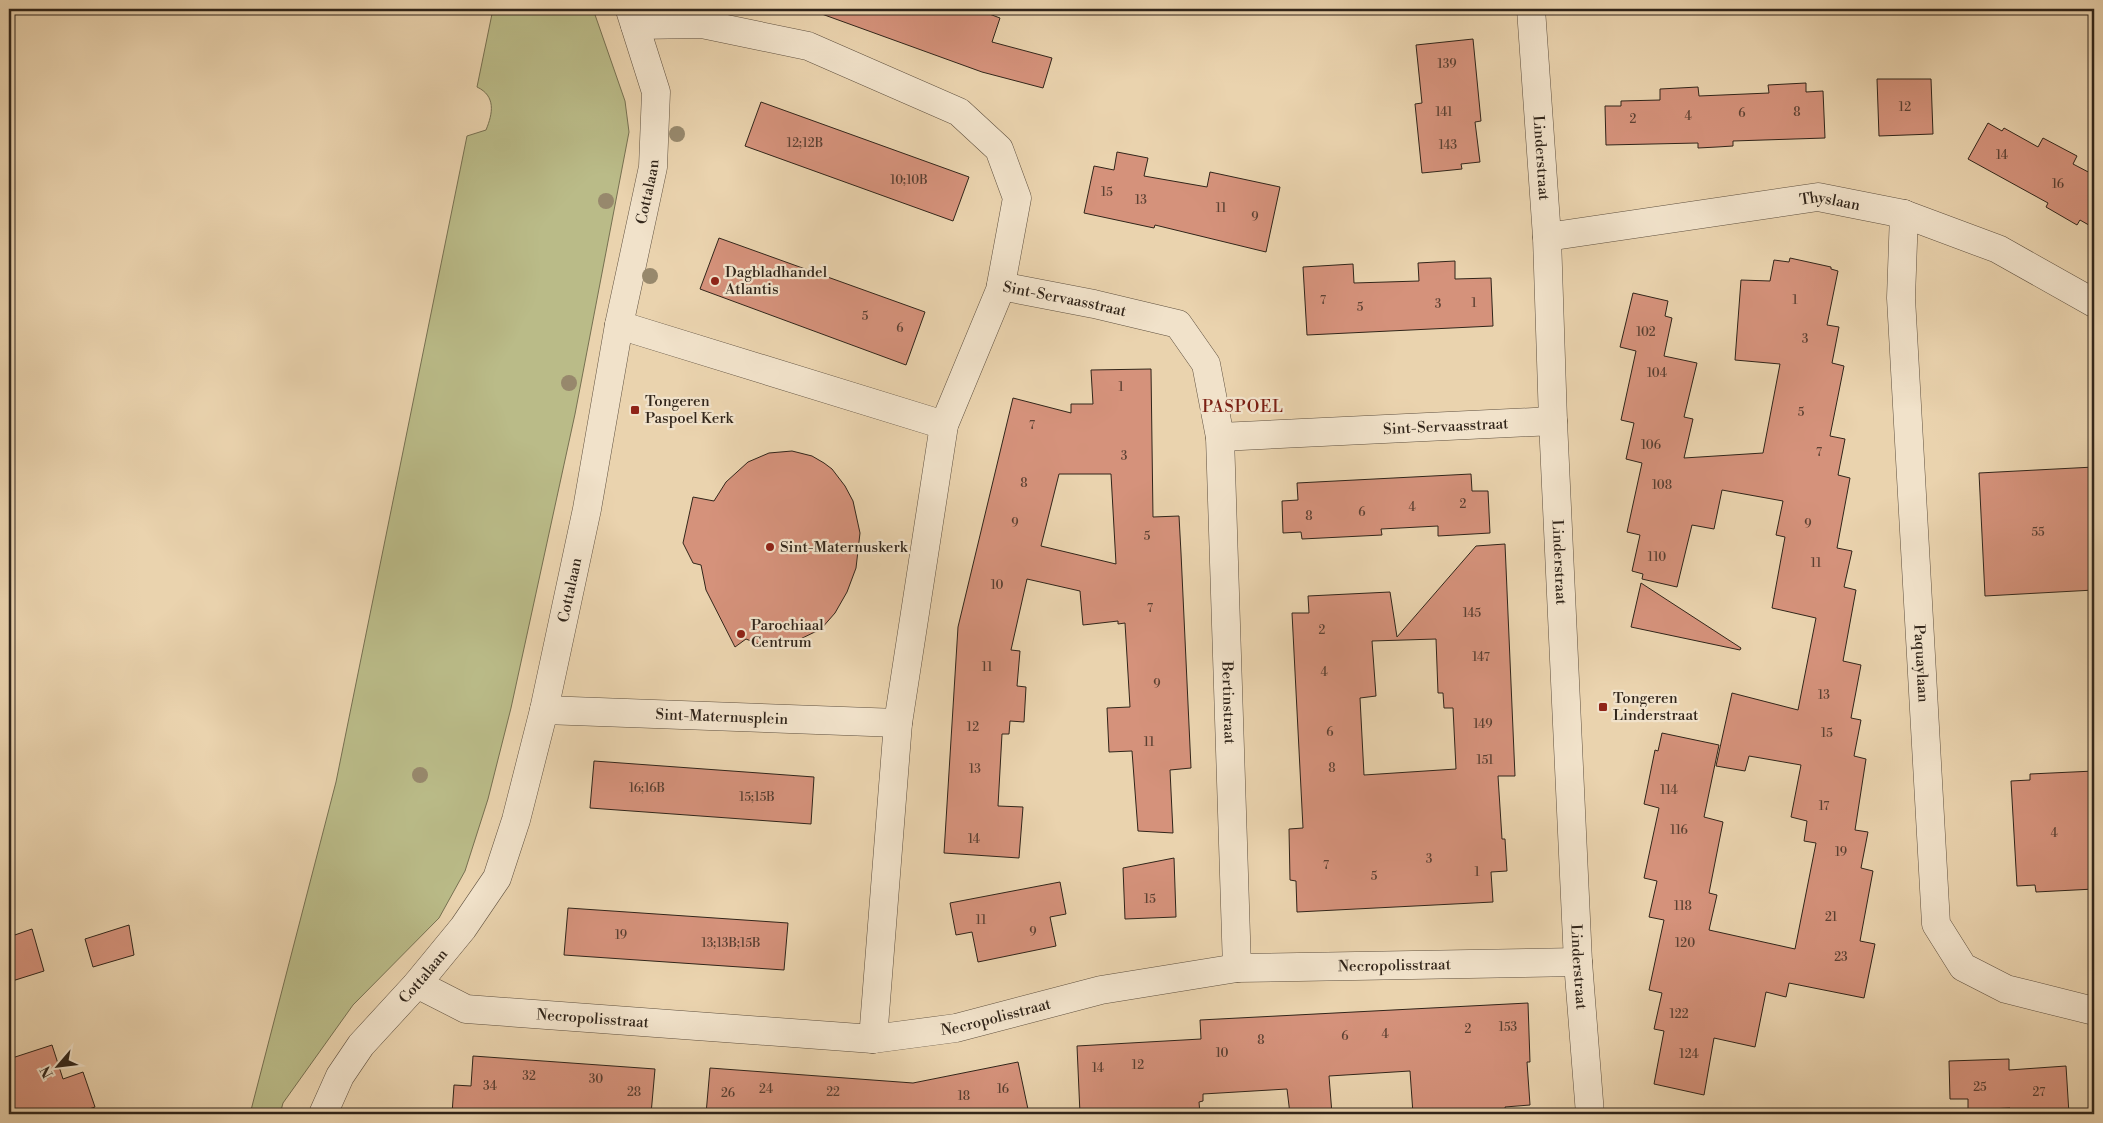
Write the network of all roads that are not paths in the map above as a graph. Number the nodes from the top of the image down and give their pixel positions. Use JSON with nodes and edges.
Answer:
{"nodes":[{"id":1,"x":1531,"y":9,"type":"edge"},
{"id":2,"x":632,"y":17,"type":"edge"},
{"id":3,"x":1904,"y":214,"type":"junction"},
{"id":4,"x":1547,"y":237,"type":"junction"},
{"id":5,"x":1001,"y":286,"type":"junction"},
{"id":6,"x":2094,"y":303,"type":"edge"},
{"id":7,"x":619,"y":325,"type":"junction"},
{"id":8,"x":1553,"y":421,"type":"junction"},
{"id":9,"x":944,"y":425,"type":"junction"},
{"id":10,"x":1220,"y":437,"type":"junction"},
{"id":11,"x":544,"y":710,"type":"junction"},
{"id":12,"x":898,"y":723,"type":"junction"},
{"id":13,"x":1578,"y":962,"type":"junction"},
{"id":14,"x":1236,"y":968,"type":"junction"},
{"id":15,"x":417,"y":984,"type":"junction"},
{"id":16,"x":2094,"y":1012,"type":"edge"},
{"id":17,"x":873,"y":1038,"type":"junction"},
{"id":18,"x":323,"y":1114,"type":"edge"},
{"id":19,"x":1590,"y":1114,"type":"edge"}],
"edges":[{"from":1,"to":4,"type":"street","name":"Linderstraat"},
{"from":2,"to":5,"type":"street","name":"Sint-Servaasstraat"},
{"from":2,"to":7,"type":"street","name":"Cottalaan"},
{"from":3,"to":4,"type":"street","name":"Thyslaan"},
{"from":3,"to":6,"type":"street","name":"Thyslaan"},
{"from":3,"to":16,"type":"street","name":"Paquaylaan"},
{"from":4,"to":8,"type":"street","name":"Linderstraat"},
{"from":5,"to":9,"type":"street"},
{"from":5,"to":10,"type":"street","name":"Sint-Servaasstraat"},
{"from":7,"to":9,"type":"street"},
{"from":7,"to":11,"type":"street","name":"Cottalaan"},
{"from":8,"to":10,"type":"street","name":"Sint-Servaasstraat"},
{"from":8,"to":13,"type":"street","name":"Linderstraat"},
{"from":9,"to":12,"type":"street"},
{"from":10,"to":14,"type":"street","name":"Bertinstraat"},
{"from":11,"to":12,"type":"street","name":"Sint-Maternusplein"},
{"from":11,"to":15,"type":"street","name":"Cottalaan"},
{"from":12,"to":17,"type":"street"},
{"from":13,"to":14,"type":"street","name":"Necropolisstraat"},
{"from":13,"to":19,"type":"street","name":"Linderstraat"},
{"from":14,"to":17,"type":"street","name":"Necropolisstraat"},
{"from":15,"to":17,"type":"street","name":"Necropolisstraat"},
{"from":15,"to":18,"type":"street","name":"Cottalaan"}]}
